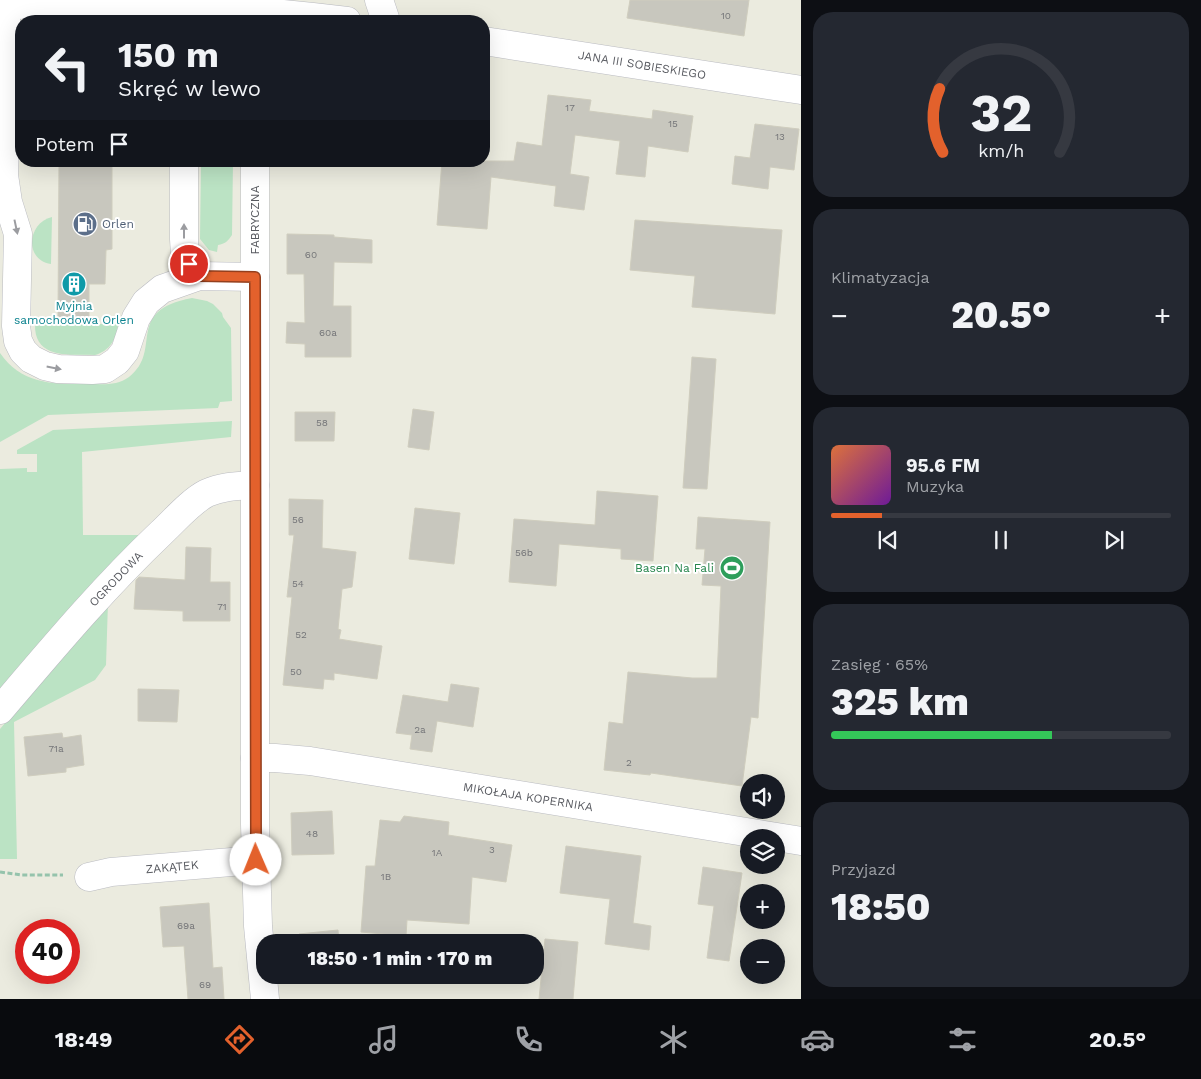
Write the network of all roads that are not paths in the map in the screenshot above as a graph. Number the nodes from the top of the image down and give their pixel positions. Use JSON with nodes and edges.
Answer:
{"nodes":[{"id":1,"x":379,"y":0,"type":"edge"},
{"id":2,"x":3,"y":5,"type":"edge"},
{"id":3,"x":265,"y":11,"type":"edge"},
{"id":4,"x":298,"y":15,"type":"edge"},
{"id":5,"x":384,"y":15,"type":"edge"},
{"id":6,"x":490,"y":43,"type":"edge"},
{"id":7,"x":801,"y":90,"type":"edge"},
{"id":8,"x":14,"y":109,"type":"edge"},
{"id":9,"x":184,"y":167,"type":"edge"},
{"id":10,"x":255,"y":167,"type":"edge"},
{"id":11,"x":199,"y":276,"type":"junction"},
{"id":12,"x":255,"y":277,"type":"junction"},
{"id":13,"x":255,"y":485,"type":"junction"},
{"id":14,"x":0,"y":710,"type":"edge"},
{"id":15,"x":255,"y":758,"type":"junction"},
{"id":16,"x":801,"y":841,"type":"edge"},
{"id":17,"x":256,"y":860,"type":"junction"},
{"id":18,"x":89,"y":877,"type":"road end"},
{"id":19,"x":265,"y":999,"type":"edge"}],
"edges":[{"from":1,"to":5,"type":"street"},
{"from":2,"to":3,"type":"street"},
{"from":2,"to":8,"type":"street"},
{"from":3,"to":4,"type":"street"},
{"from":6,"to":7,"type":"street","name":"JANA III SOBIESKIEGO"},
{"from":8,"to":11,"type":"street","one_way":true},
{"from":11,"to":9,"type":"street","one_way":true},
{"from":10,"to":12,"type":"street","name":"FABRYCZNA"},
{"from":11,"to":12,"type":"street"},
{"from":12,"to":13,"type":"street","name":"FABRYCZNA"},
{"from":13,"to":14,"type":"street","name":"OGRODOWA"},
{"from":13,"to":15,"type":"street","name":"FABRYCZNA"},
{"from":15,"to":16,"type":"street","name":"MIKOŁAJA KOPERNIKA"},
{"from":15,"to":17,"type":"street","name":"FABRYCZNA"},
{"from":17,"to":18,"type":"street","name":"ZAKĄTEK"},
{"from":17,"to":19,"type":"street","name":"FABRYCZNA"}]}
